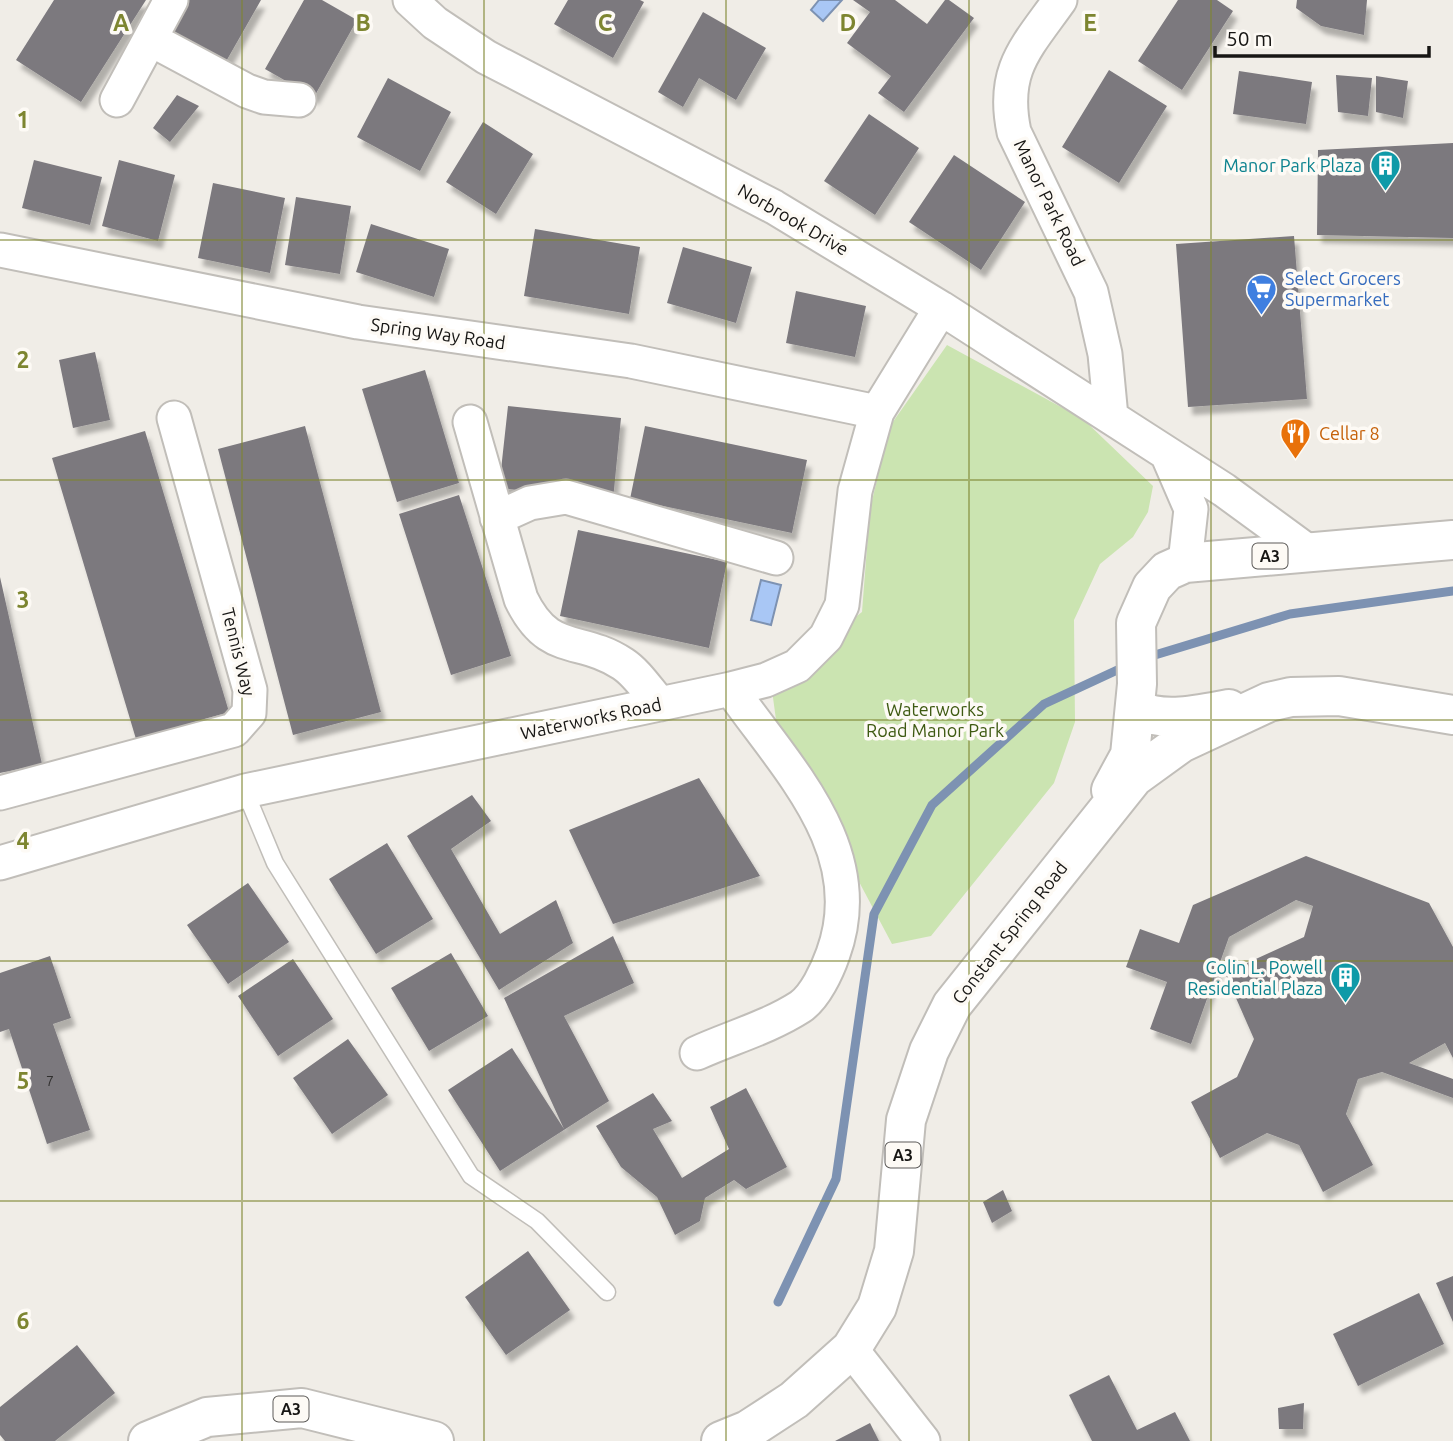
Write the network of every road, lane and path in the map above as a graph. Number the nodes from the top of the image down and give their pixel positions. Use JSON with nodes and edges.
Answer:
{"nodes":[{"id":1,"x":171,"y":0,"type":"edge"},
{"id":2,"x":410,"y":0,"type":"edge"},
{"id":3,"x":1060,"y":0,"type":"edge"},
{"id":4,"x":150,"y":39,"type":"junction"},
{"id":5,"x":117,"y":100,"type":"dead end"},
{"id":6,"x":299,"y":100,"type":"dead end"},
{"id":7,"x":0,"y":250,"type":"edge"},
{"id":8,"x":941,"y":308,"type":"junction"},
{"id":9,"x":877,"y":412,"type":"junction"},
{"id":10,"x":1111,"y":417,"type":"junction"},
{"id":11,"x":174,"y":418,"type":"dead end"},
{"id":12,"x":470,"y":422,"type":"dead end"},
{"id":13,"x":1168,"y":456,"type":"junction"},
{"id":14,"x":498,"y":519,"type":"junction"},
{"id":15,"x":1453,"y":540,"type":"edge"},
{"id":16,"x":1310,"y":553,"type":"junction"},
{"id":17,"x":776,"y":558,"type":"dead end"},
{"id":18,"x":1185,"y":564,"type":"junction"},
{"id":19,"x":731,"y":689,"type":"junction"},
{"id":20,"x":1136,"y":696,"type":"junction"},
{"id":21,"x":1269,"y":702,"type":"junction"},
{"id":22,"x":660,"y":704,"type":"junction"},
{"id":23,"x":1453,"y":715,"type":"edge"},
{"id":24,"x":245,"y":791,"type":"junction"},
{"id":25,"x":0,"y":793,"type":"edge"},
{"id":26,"x":1080,"y":845,"type":"junction"},
{"id":27,"x":0,"y":863,"type":"edge"},
{"id":28,"x":697,"y":1053,"type":"dead end"},
{"id":29,"x":607,"y":1292,"type":"dead end"},
{"id":30,"x":851,"y":1349,"type":"junction"},
{"id":31,"x":148,"y":1441,"type":"edge"},
{"id":32,"x":434,"y":1441,"type":"edge"},
{"id":33,"x":721,"y":1441,"type":"edge"},
{"id":34,"x":923,"y":1441,"type":"edge"}],
"edges":[{"from":1,"to":4,"type":"street"},
{"from":2,"to":8,"type":"street","name":"Norbrook Drive"},
{"from":3,"to":10,"type":"street","name":"Manor Park Road"},
{"from":4,"to":5,"type":"street"},
{"from":4,"to":6,"type":"street"},
{"from":7,"to":9,"type":"street","name":"Spring Way Road"},
{"from":8,"to":9,"type":"street","name":"Waterworks Road"},
{"from":8,"to":10,"type":"street","name":"Norbrook Drive"},
{"from":9,"to":19,"type":"street","name":"Waterworks Road"},
{"from":10,"to":13,"type":"street","name":"Norbrook Drive"},
{"from":11,"to":25,"type":"street","name":"Tennis Way"},
{"from":12,"to":14,"type":"street"},
{"from":13,"to":16,"type":"street","name":"Norbrook Drive"},
{"from":13,"to":18,"type":"street"},
{"from":14,"to":17,"type":"street"},
{"from":14,"to":22,"type":"street"},
{"from":15,"to":16,"type":"main road","name":"Constant Spring Road","number":"A3"},
{"from":16,"to":18,"type":"main road","name":"Constant Spring Road","number":"A3"},
{"from":18,"to":20,"type":"main road","name":"Constant Spring Road","number":"A3"},
{"from":19,"to":22,"type":"street","name":"Waterworks Road"},
{"from":19,"to":28,"type":"street"},
{"from":20,"to":21,"type":"main road"},
{"from":20,"to":26,"type":"main road","name":"Constant Spring Road","number":"A3"},
{"from":21,"to":23,"type":"main road","name":"Constant Spring Road","number":"A3"},
{"from":21,"to":26,"type":"main road","name":"Constant Spring Road","number":"A3"},
{"from":22,"to":24,"type":"street","name":"Waterworks Road"},
{"from":24,"to":27,"type":"street","name":"Waterworks Road"},
{"from":24,"to":29,"type":"lane"},
{"from":26,"to":30,"type":"main road","name":"Constant Spring Road","number":"A3"},
{"from":30,"to":33,"type":"main road","name":"Constant Spring Road","number":"A3"},
{"from":30,"to":34,"type":"street"},
{"from":31,"to":32,"type":"main road","number":"A3"}]}
